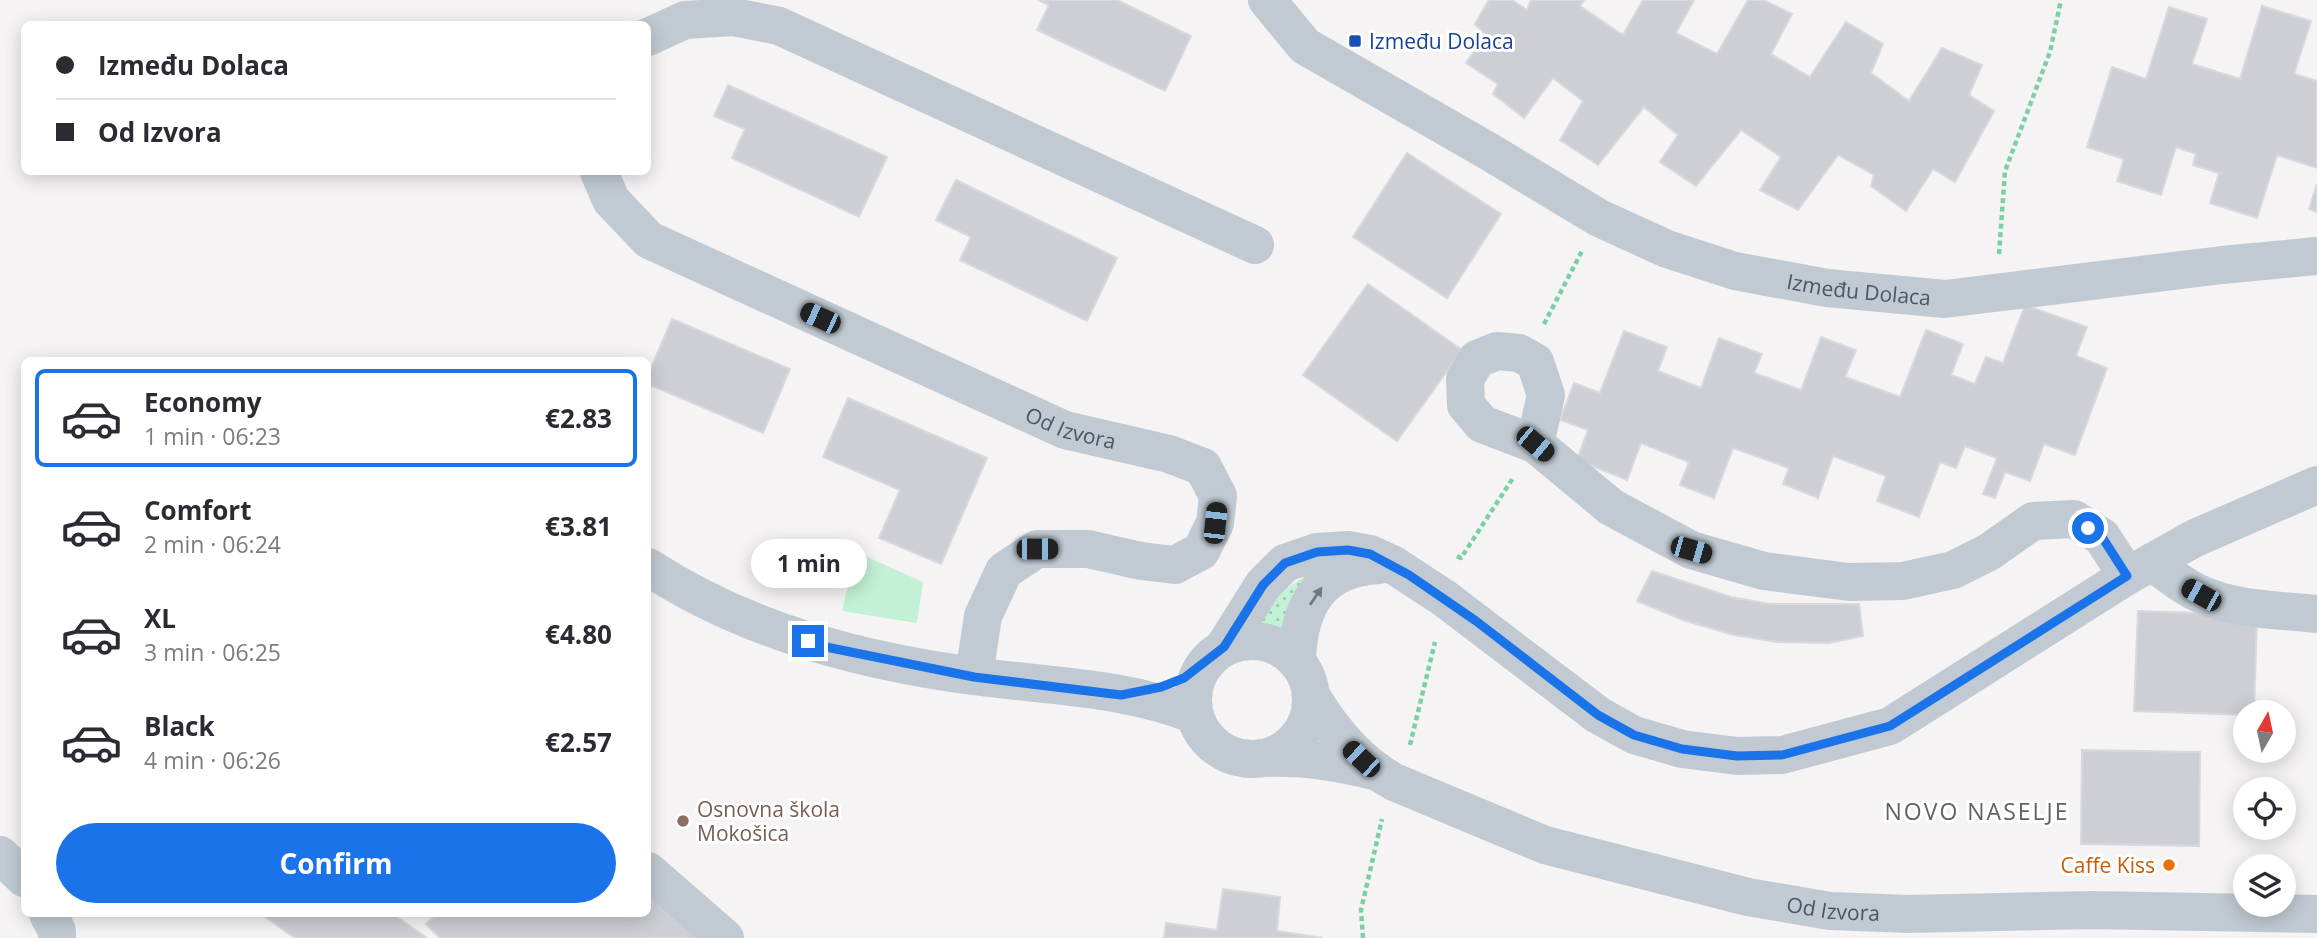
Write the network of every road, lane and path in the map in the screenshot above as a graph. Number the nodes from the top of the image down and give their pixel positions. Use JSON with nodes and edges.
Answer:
{"nodes":[{"id":1,"x":1267,"y":0,"type":"edge"},
{"id":2,"x":2060,"y":0,"type":"edge"},
{"id":3,"x":651,"y":36,"type":"edge"},
{"id":4,"x":600,"y":175,"type":"edge"},
{"id":5,"x":1599,"y":218,"type":"junction"},
{"id":6,"x":1255,"y":245,"type":"dead end"},
{"id":7,"x":2317,"y":256,"type":"edge"},
{"id":8,"x":1997,"y":294,"type":"junction"},
{"id":9,"x":1535,"y":362,"type":"junction"},
{"id":10,"x":1535,"y":444,"type":"junction"},
{"id":11,"x":1513,"y":477,"type":"dead end"},
{"id":12,"x":2317,"y":485,"type":"edge"},
{"id":13,"x":1451,"y":552,"type":"dead end"},
{"id":14,"x":1392,"y":564,"type":"junction"},
{"id":15,"x":651,"y":568,"type":"edge"},
{"id":16,"x":2140,"y":569,"type":"junction"},
{"id":17,"x":2317,"y":614,"type":"edge"},
{"id":18,"x":1436,"y":634,"type":"dead end"},
{"id":19,"x":1216,"y":653,"type":"junction"},
{"id":20,"x":1297,"y":660,"type":"junction"},
{"id":21,"x":974,"y":677,"type":"junction"},
{"id":22,"x":1121,"y":695,"type":"junction"},
{"id":23,"x":1312,"y":697,"type":"junction"},
{"id":24,"x":1195,"y":715,"type":"junction"},
{"id":25,"x":1411,"y":744,"type":"dead end"},
{"id":26,"x":1262,"y":758,"type":"junction"},
{"id":27,"x":1374,"y":771,"type":"junction"},
{"id":28,"x":1383,"y":815,"type":"dead end"},
{"id":29,"x":0,"y":855,"type":"edge"},
{"id":30,"x":651,"y":874,"type":"edge"},
{"id":31,"x":21,"y":875,"type":"edge"},
{"id":32,"x":2317,"y":914,"type":"edge"},
{"id":33,"x":50,"y":917,"type":"edge"},
{"id":34,"x":57,"y":938,"type":"edge"},
{"id":35,"x":725,"y":938,"type":"edge"},
{"id":36,"x":1363,"y":938,"type":"edge"}],
"edges":[{"from":1,"to":5,"type":"street","name":"Između Dolaca"},
{"from":2,"to":8,"type":"path"},
{"from":3,"to":6,"type":"street"},
{"from":4,"to":21,"type":"street","name":"Od Izvora"},
{"from":5,"to":8,"type":"street","name":"Između Dolaca"},
{"from":5,"to":9,"type":"path"},
{"from":7,"to":8,"type":"street","name":"Između Dolaca"},
{"from":9,"to":10,"type":"street"},
{"from":9,"to":10,"type":"street"},
{"from":10,"to":16,"type":"street"},
{"from":11,"to":13,"type":"path"},
{"from":12,"to":16,"type":"street"},
{"from":14,"to":16,"type":"street"},
{"from":14,"to":19,"type":"street"},
{"from":20,"to":14,"type":"street","one_way":true},
{"from":15,"to":21,"type":"street"},
{"from":16,"to":17,"type":"street"},
{"from":18,"to":25,"type":"path"},
{"from":19,"to":20,"type":"street"},
{"from":19,"to":22,"type":"street"},
{"from":19,"to":24,"type":"street"},
{"from":20,"to":23,"type":"street"},
{"from":21,"to":22,"type":"street"},
{"from":22,"to":24,"type":"street"},
{"from":23,"to":26,"type":"street"},
{"from":23,"to":27,"type":"street","name":"Od Izvora"},
{"from":24,"to":26,"type":"street"},
{"from":26,"to":27,"type":"street","name":"Od Izvora"},
{"from":27,"to":32,"type":"street","name":"Od Izvora"},
{"from":28,"to":36,"type":"path"},
{"from":29,"to":31,"type":"street"},
{"from":30,"to":35,"type":"street"},
{"from":33,"to":34,"type":"street"}]}
